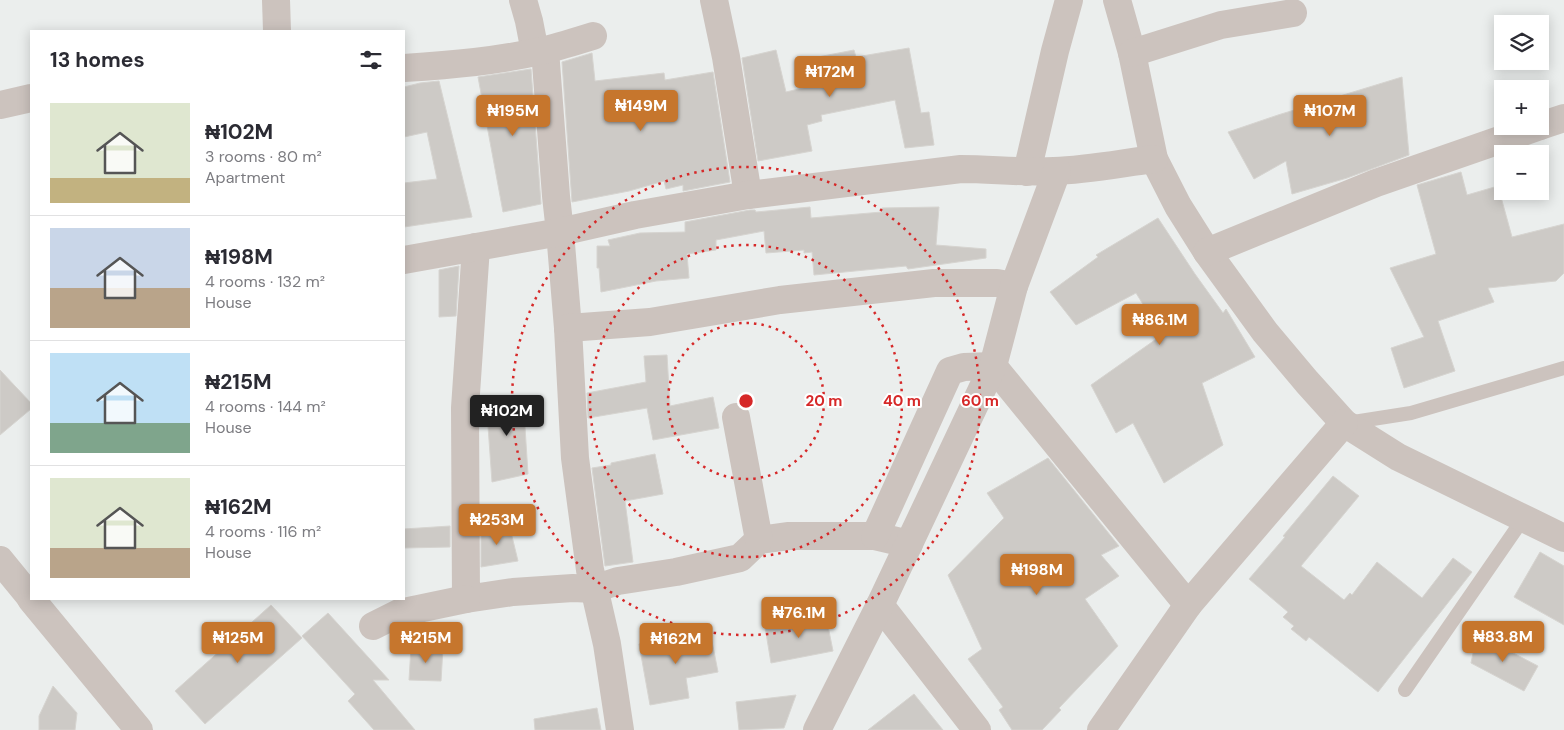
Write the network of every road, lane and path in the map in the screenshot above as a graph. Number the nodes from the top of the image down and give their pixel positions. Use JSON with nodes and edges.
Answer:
{"nodes":[{"id":1,"x":276,"y":0,"type":"edge"},
{"id":2,"x":523,"y":0,"type":"edge"},
{"id":3,"x":1069,"y":0,"type":"edge"},
{"id":4,"x":1117,"y":0,"type":"edge"},
{"id":5,"x":718,"y":1,"type":"edge"},
{"id":6,"x":1293,"y":13,"type":"dead end"},
{"id":7,"x":278,"y":30,"type":"edge"},
{"id":8,"x":593,"y":36,"type":"dead end"},
{"id":9,"x":540,"y":51,"type":"junction"},
{"id":10,"x":1132,"y":53,"type":"junction"},
{"id":11,"x":405,"y":68,"type":"edge"},
{"id":12,"x":30,"y":98,"type":"edge"},
{"id":13,"x":0,"y":105,"type":"edge"},
{"id":14,"x":1564,"y":118,"type":"edge"},
{"id":15,"x":1549,"y":123,"type":"edge"},
{"id":16,"x":1515,"y":135,"type":"edge"},
{"id":17,"x":1154,"y":159,"type":"junction"},
{"id":18,"x":1057,"y":171,"type":"junction"},
{"id":19,"x":1027,"y":172,"type":"junction"},
{"id":20,"x":748,"y":195,"type":"junction"},
{"id":21,"x":560,"y":232,"type":"junction"},
{"id":22,"x":476,"y":247,"type":"junction"},
{"id":23,"x":1207,"y":252,"type":"junction"},
{"id":24,"x":405,"y":260,"type":"edge"},
{"id":25,"x":1014,"y":286,"type":"junction"},
{"id":26,"x":568,"y":328,"type":"junction"},
{"id":27,"x":993,"y":366,"type":"junction"},
{"id":28,"x":1564,"y":368,"type":"edge"},
{"id":29,"x":736,"y":417,"type":"dead end"},
{"id":30,"x":1344,"y":423,"type":"junction"},
{"id":31,"x":1523,"y":519,"type":"junction"},
{"id":32,"x":875,"y":536,"type":"junction"},
{"id":33,"x":1564,"y":538,"type":"edge"},
{"id":34,"x":759,"y":540,"type":"junction"},
{"id":35,"x":909,"y":544,"type":"junction"},
{"id":36,"x":0,"y":560,"type":"edge"},
{"id":37,"x":594,"y":589,"type":"junction"},
{"id":38,"x":30,"y":598,"type":"edge"},
{"id":39,"x":466,"y":599,"type":"junction"},
{"id":40,"x":32,"y":600,"type":"edge"},
{"id":41,"x":880,"y":605,"type":"junction"},
{"id":42,"x":1188,"y":605,"type":"junction"},
{"id":43,"x":372,"y":626,"type":"dead end"},
{"id":44,"x":1405,"y":690,"type":"dead end"},
{"id":45,"x":139,"y":730,"type":"edge"},
{"id":46,"x":620,"y":730,"type":"edge"},
{"id":47,"x":817,"y":730,"type":"edge"},
{"id":48,"x":977,"y":730,"type":"edge"},
{"id":49,"x":1101,"y":730,"type":"edge"}],
"edges":[{"from":1,"to":7,"type":"street"},
{"from":2,"to":9,"type":"street"},
{"from":3,"to":19,"type":"street"},
{"from":4,"to":10,"type":"street"},
{"from":5,"to":20,"type":"street"},
{"from":6,"to":10,"type":"street"},
{"from":8,"to":9,"type":"street"},
{"from":9,"to":11,"type":"street"},
{"from":9,"to":21,"type":"street"},
{"from":10,"to":17,"type":"street"},
{"from":12,"to":13,"type":"street"},
{"from":14,"to":15,"type":"street"},
{"from":16,"to":23,"type":"street"},
{"from":17,"to":18,"type":"street"},
{"from":17,"to":23,"type":"street"},
{"from":18,"to":19,"type":"street"},
{"from":18,"to":25,"type":"street"},
{"from":19,"to":20,"type":"street"},
{"from":20,"to":21,"type":"street"},
{"from":21,"to":22,"type":"street"},
{"from":21,"to":26,"type":"street"},
{"from":22,"to":24,"type":"street"},
{"from":22,"to":39,"type":"street"},
{"from":23,"to":30,"type":"street"},
{"from":25,"to":26,"type":"street"},
{"from":25,"to":27,"type":"street"},
{"from":26,"to":37,"type":"street"},
{"from":27,"to":32,"type":"street"},
{"from":27,"to":35,"type":"street"},
{"from":27,"to":42,"type":"street"},
{"from":28,"to":30,"type":"lane"},
{"from":29,"to":34,"type":"street"},
{"from":30,"to":31,"type":"street"},
{"from":30,"to":42,"type":"street"},
{"from":31,"to":33,"type":"street"},
{"from":31,"to":44,"type":"lane"},
{"from":32,"to":34,"type":"street"},
{"from":32,"to":35,"type":"street"},
{"from":34,"to":37,"type":"street"},
{"from":35,"to":41,"type":"street"},
{"from":36,"to":38,"type":"street"},
{"from":37,"to":39,"type":"street"},
{"from":37,"to":46,"type":"street"},
{"from":39,"to":43,"type":"street"},
{"from":40,"to":45,"type":"street"},
{"from":41,"to":47,"type":"street"},
{"from":41,"to":48,"type":"street"},
{"from":42,"to":49,"type":"street"}]}
